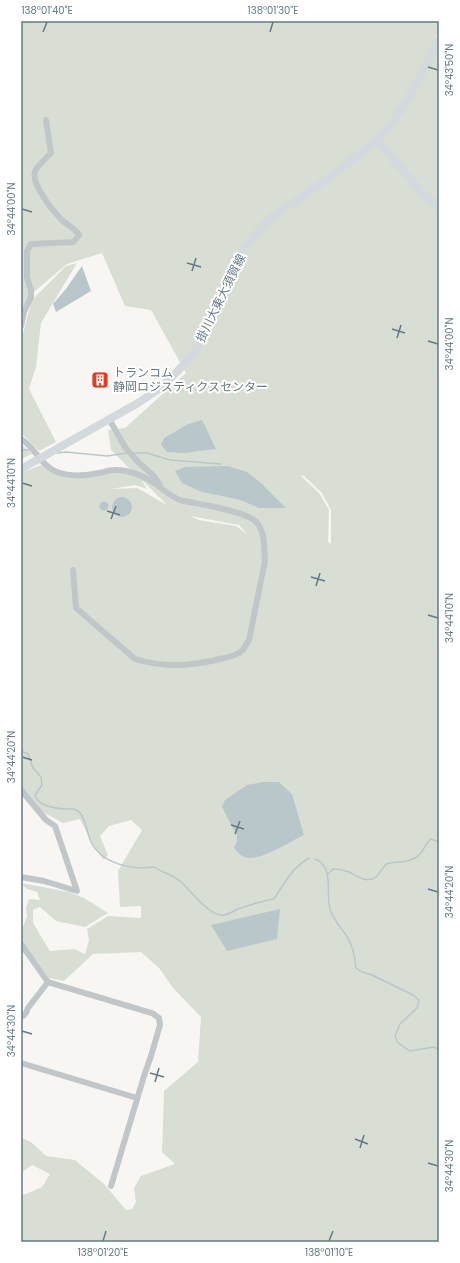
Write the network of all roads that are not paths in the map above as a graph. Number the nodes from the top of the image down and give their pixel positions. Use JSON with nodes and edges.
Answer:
{"nodes":[{"id":1,"x":439,"y":42,"type":"edge"},
{"id":2,"x":46,"y":120,"type":"dead end"},
{"id":3,"x":377,"y":141,"type":"junction"},
{"id":4,"x":439,"y":208,"type":"edge"},
{"id":5,"x":21,"y":326,"type":"edge"},
{"id":6,"x":109,"y":419,"type":"junction"},
{"id":7,"x":21,"y":439,"type":"edge"},
{"id":8,"x":24,"y":467,"type":"edge"},
{"id":9,"x":163,"y":490,"type":"junction"},
{"id":10,"x":73,"y":570,"type":"dead end"},
{"id":11,"x":21,"y":790,"type":"edge"},
{"id":12,"x":21,"y":877,"type":"edge"},
{"id":13,"x":21,"y":944,"type":"edge"},
{"id":14,"x":48,"y":982,"type":"junction"},
{"id":15,"x":23,"y":1016,"type":"dead end"},
{"id":16,"x":21,"y":1063,"type":"edge"},
{"id":17,"x":137,"y":1098,"type":"junction"},
{"id":18,"x":111,"y":1186,"type":"dead end"}],
"edges":[{"from":1,"to":3,"type":"main road","name":"掛川大東大須賀線"},
{"from":2,"to":5,"type":"street"},
{"from":3,"to":4,"type":"main road"},
{"from":3,"to":6,"type":"main road","name":"掛川大東大須賀線"},
{"from":6,"to":8,"type":"main road","name":"掛川大東大須賀線"},
{"from":6,"to":9,"type":"street"},
{"from":7,"to":9,"type":"street"},
{"from":9,"to":10,"type":"street"},
{"from":11,"to":12,"type":"street"},
{"from":13,"to":14,"type":"street"},
{"from":14,"to":15,"type":"street"},
{"from":14,"to":17,"type":"street"},
{"from":16,"to":17,"type":"street"},
{"from":17,"to":18,"type":"street"}]}
